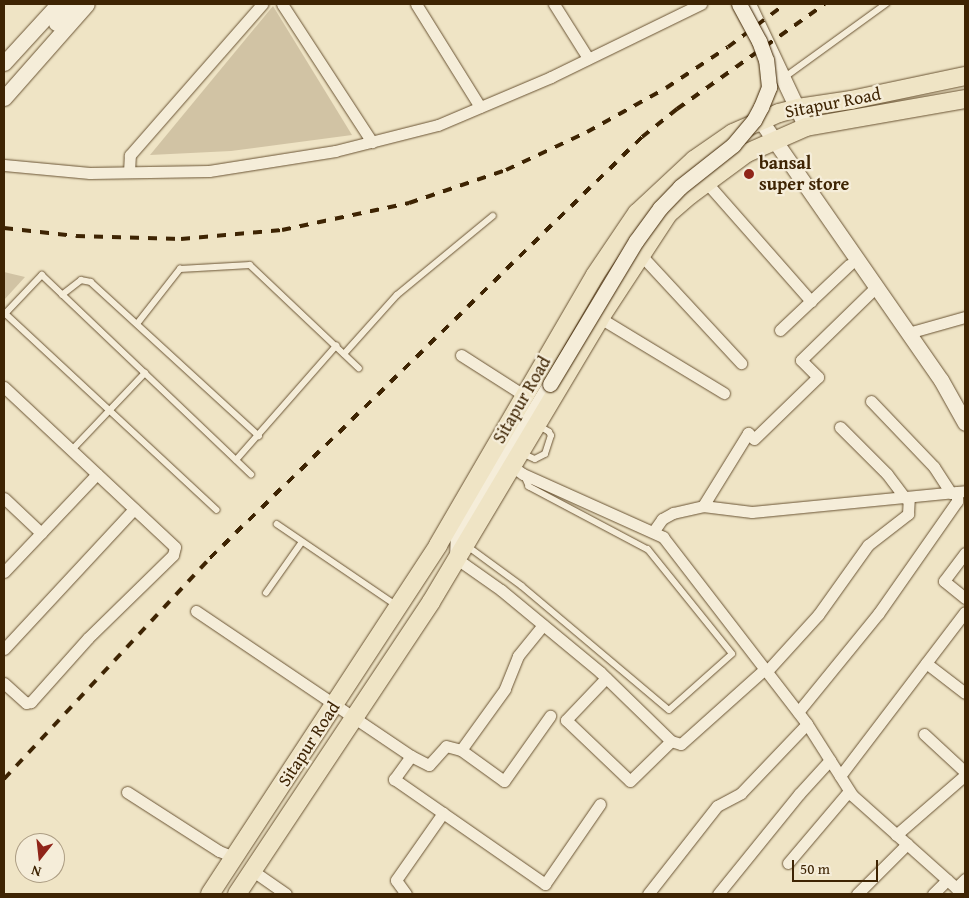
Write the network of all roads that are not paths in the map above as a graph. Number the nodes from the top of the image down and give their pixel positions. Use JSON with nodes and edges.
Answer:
{"nodes":[{"id":1,"x":58,"y":4,"type":"edge"},
{"id":2,"x":73,"y":4,"type":"edge"},
{"id":3,"x":87,"y":4,"type":"edge"},
{"id":4,"x":262,"y":4,"type":"edge"},
{"id":5,"x":282,"y":4,"type":"edge"},
{"id":6,"x":416,"y":4,"type":"edge"},
{"id":7,"x":554,"y":4,"type":"edge"},
{"id":8,"x":701,"y":4,"type":"edge"},
{"id":9,"x":738,"y":4,"type":"edge"},
{"id":10,"x":748,"y":4,"type":"edge"},
{"id":11,"x":886,"y":4,"type":"edge"},
{"id":12,"x":588,"y":58,"type":"junction"},
{"id":13,"x":4,"y":63,"type":"edge"},
{"id":14,"x":965,"y":76,"type":"edge"},
{"id":15,"x":784,"y":78,"type":"junction"},
{"id":16,"x":4,"y":83,"type":"edge"},
{"id":17,"x":4,"y":98,"type":"edge"},
{"id":18,"x":965,"y":99,"type":"edge"},
{"id":19,"x":480,"y":108,"type":"junction"},
{"id":20,"x":798,"y":108,"type":"junction"},
{"id":21,"x":761,"y":121,"type":"junction"},
{"id":22,"x":806,"y":127,"type":"junction"},
{"id":23,"x":773,"y":141,"type":"junction"},
{"id":24,"x":372,"y":142,"type":"junction"},
{"id":25,"x":4,"y":165,"type":"edge"},
{"id":26,"x":129,"y":172,"type":"junction"},
{"id":27,"x":706,"y":182,"type":"junction"},
{"id":28,"x":493,"y":216,"type":"dead end"},
{"id":29,"x":640,"y":254,"type":"junction"},
{"id":30,"x":849,"y":265,"type":"dead end"},
{"id":31,"x":876,"y":287,"type":"junction"},
{"id":32,"x":62,"y":295,"type":"junction"},
{"id":33,"x":811,"y":301,"type":"junction"},
{"id":34,"x":5,"y":314,"type":"edge"},
{"id":35,"x":965,"y":316,"type":"edge"},
{"id":36,"x":600,"y":318,"type":"junction"},
{"id":37,"x":138,"y":324,"type":"junction"},
{"id":38,"x":780,"y":330,"type":"dead end"},
{"id":39,"x":908,"y":333,"type":"junction"},
{"id":40,"x":336,"y":346,"type":"junction"},
{"id":41,"x":344,"y":354,"type":"junction"},
{"id":42,"x":461,"y":355,"type":"dead end"},
{"id":43,"x":741,"y":364,"type":"dead end"},
{"id":44,"x":360,"y":368,"type":"dead end"},
{"id":45,"x":145,"y":374,"type":"junction"},
{"id":46,"x":4,"y":386,"type":"edge"},
{"id":47,"x":724,"y":393,"type":"dead end"},
{"id":48,"x":525,"y":396,"type":"junction"},
{"id":49,"x":871,"y":401,"type":"dead end"},
{"id":50,"x":110,"y":410,"type":"junction"},
{"id":51,"x":965,"y":423,"type":"edge"},
{"id":52,"x":840,"y":427,"type":"dead end"},
{"id":53,"x":259,"y":436,"type":"junction"},
{"id":54,"x":72,"y":450,"type":"junction"},
{"id":55,"x":236,"y":460,"type":"junction"},
{"id":56,"x":520,"y":465,"type":"junction"},
{"id":57,"x":97,"y":474,"type":"junction"},
{"id":58,"x":251,"y":474,"type":"dead end"},
{"id":59,"x":958,"y":492,"type":"edge"},
{"id":60,"x":4,"y":498,"type":"edge"},
{"id":61,"x":907,"y":498,"type":"junction"},
{"id":62,"x":703,"y":506,"type":"junction"},
{"id":63,"x":134,"y":509,"type":"junction"},
{"id":64,"x":217,"y":510,"type":"dead end"},
{"id":65,"x":277,"y":524,"type":"dead end"},
{"id":66,"x":653,"y":532,"type":"junction"},
{"id":67,"x":41,"y":533,"type":"junction"},
{"id":68,"x":302,"y":542,"type":"junction"},
{"id":69,"x":438,"y":545,"type":"junction"},
{"id":70,"x":460,"y":547,"type":"junction"},
{"id":71,"x":965,"y":553,"type":"edge"},
{"id":72,"x":4,"y":572,"type":"edge"},
{"id":73,"x":266,"y":593,"type":"dead end"},
{"id":74,"x":965,"y":598,"type":"edge"},
{"id":75,"x":398,"y":606,"type":"junction"},
{"id":76,"x":196,"y":611,"type":"dead end"},
{"id":77,"x":965,"y":612,"type":"edge"},
{"id":78,"x":543,"y":625,"type":"junction"},
{"id":79,"x":4,"y":649,"type":"edge"},
{"id":80,"x":926,"y":663,"type":"junction"},
{"id":81,"x":766,"y":670,"type":"junction"},
{"id":82,"x":606,"y":678,"type":"junction"},
{"id":83,"x":4,"y":683,"type":"edge"},
{"id":84,"x":965,"y":693,"type":"edge"},
{"id":85,"x":335,"y":703,"type":"junction"},
{"id":86,"x":798,"y":712,"type":"junction"},
{"id":87,"x":550,"y":716,"type":"dead end"},
{"id":88,"x":355,"y":717,"type":"junction"},
{"id":89,"x":807,"y":724,"type":"junction"},
{"id":90,"x":924,"y":734,"type":"dead end"},
{"id":91,"x":671,"y":741,"type":"junction"},
{"id":92,"x":461,"y":750,"type":"junction"},
{"id":93,"x":411,"y":756,"type":"junction"},
{"id":94,"x":830,"y":760,"type":"junction"},
{"id":95,"x":965,"y":774,"type":"edge"},
{"id":96,"x":840,"y":776,"type":"junction"},
{"id":97,"x":849,"y":791,"type":"junction"},
{"id":98,"x":127,"y":792,"type":"dead end"},
{"id":99,"x":600,"y":804,"type":"dead end"},
{"id":100,"x":442,"y":813,"type":"junction"},
{"id":101,"x":896,"y":835,"type":"junction"},
{"id":102,"x":907,"y":844,"type":"junction"},
{"id":103,"x":234,"y":857,"type":"junction"},
{"id":104,"x":788,"y":863,"type":"dead end"},
{"id":105,"x":253,"y":871,"type":"junction"},
{"id":106,"x":965,"y":879,"type":"edge"},
{"id":107,"x":947,"y":880,"type":"junction"},
{"id":108,"x":960,"y":891,"type":"edge"},
{"id":109,"x":210,"y":894,"type":"edge"},
{"id":110,"x":237,"y":894,"type":"edge"},
{"id":111,"x":286,"y":894,"type":"edge"},
{"id":112,"x":406,"y":894,"type":"edge"},
{"id":113,"x":648,"y":894,"type":"edge"},
{"id":114,"x":718,"y":894,"type":"edge"},
{"id":115,"x":857,"y":894,"type":"edge"},
{"id":116,"x":933,"y":894,"type":"edge"}],
"edges":[{"from":1,"to":13,"type":"main road"},
{"from":2,"to":16,"type":"main road"},
{"from":3,"to":17,"type":"main road"},
{"from":4,"to":26,"type":"street"},
{"from":5,"to":24,"type":"street"},
{"from":6,"to":19,"type":"street"},
{"from":7,"to":12,"type":"street"},
{"from":8,"to":12,"type":"street"},
{"from":9,"to":70,"type":"main road","bridge":true},
{"from":10,"to":15,"type":"main road"},
{"from":11,"to":15,"type":"lane"},
{"from":12,"to":19,"type":"street"},
{"from":14,"to":20,"type":"main road","name":"Sitapur Road"},
{"from":15,"to":20,"type":"main road"},
{"from":18,"to":22,"type":"main road","name":"Sitapur Road"},
{"from":19,"to":24,"type":"street"},
{"from":20,"to":21,"type":"main road","name":"Sitapur Road"},
{"from":20,"to":22,"type":"main road"},
{"from":21,"to":23,"type":"main road"},
{"from":21,"to":48,"type":"main road","name":"Sitapur Road"},
{"from":22,"to":23,"type":"main road","name":"Sitapur Road"},
{"from":23,"to":27,"type":"main road","name":"Sitapur Road"},
{"from":23,"to":31,"type":"main road"},
{"from":24,"to":26,"type":"street"},
{"from":25,"to":26,"type":"street"},
{"from":27,"to":29,"type":"main road","name":"Sitapur Road"},
{"from":27,"to":33,"type":"street"},
{"from":28,"to":41,"type":"lane"},
{"from":29,"to":36,"type":"main road","name":"Sitapur Road"},
{"from":29,"to":43,"type":"street"},
{"from":30,"to":33,"type":"street"},
{"from":31,"to":39,"type":"main road"},
{"from":31,"to":62,"type":"street"},
{"from":32,"to":34,"type":"lane"},
{"from":32,"to":37,"type":"lane"},
{"from":32,"to":45,"type":"lane"},
{"from":33,"to":38,"type":"street"},
{"from":34,"to":50,"type":"lane"},
{"from":35,"to":39,"type":"street"},
{"from":36,"to":47,"type":"street"},
{"from":36,"to":56,"type":"main road","name":"Sitapur Road"},
{"from":37,"to":40,"type":"lane"},
{"from":37,"to":53,"type":"lane"},
{"from":39,"to":51,"type":"main road"},
{"from":40,"to":41,"type":"lane"},
{"from":40,"to":53,"type":"lane"},
{"from":41,"to":44,"type":"lane"},
{"from":42,"to":48,"type":"street"},
{"from":45,"to":50,"type":"lane"},
{"from":45,"to":55,"type":"lane"},
{"from":46,"to":54,"type":"street"},
{"from":48,"to":69,"type":"main road","name":"Sitapur Road"},
{"from":49,"to":59,"type":"street"},
{"from":50,"to":54,"type":"lane"},
{"from":50,"to":64,"type":"lane"},
{"from":52,"to":61,"type":"street"},
{"from":53,"to":55,"type":"lane"},
{"from":54,"to":57,"type":"street"},
{"from":55,"to":58,"type":"lane"},
{"from":56,"to":66,"type":"street"},
{"from":56,"to":70,"type":"main road","name":"Sitapur Road"},
{"from":56,"to":70,"type":"lane"},
{"from":57,"to":63,"type":"street"},
{"from":57,"to":67,"type":"street"},
{"from":59,"to":61,"type":"street"},
{"from":59,"to":86,"type":"street"},
{"from":60,"to":67,"type":"street"},
{"from":61,"to":62,"type":"street"},
{"from":61,"to":81,"type":"street"},
{"from":62,"to":66,"type":"street"},
{"from":63,"to":79,"type":"street"},
{"from":63,"to":83,"type":"street"},
{"from":65,"to":68,"type":"lane"},
{"from":66,"to":81,"type":"street"},
{"from":67,"to":72,"type":"street"},
{"from":68,"to":73,"type":"lane"},
{"from":68,"to":75,"type":"lane"},
{"from":69,"to":70,"type":"main road"},
{"from":69,"to":75,"type":"main road","name":"Sitapur Road"},
{"from":70,"to":78,"type":"street"},
{"from":70,"to":88,"type":"main road","name":"Sitapur Road"},
{"from":71,"to":74,"type":"street"},
{"from":75,"to":85,"type":"main road","name":"Sitapur Road"},
{"from":76,"to":85,"type":"street"},
{"from":77,"to":80,"type":"street"},
{"from":78,"to":82,"type":"street"},
{"from":78,"to":92,"type":"street"},
{"from":80,"to":84,"type":"street"},
{"from":80,"to":96,"type":"street"},
{"from":81,"to":86,"type":"street"},
{"from":81,"to":91,"type":"street"},
{"from":82,"to":91,"type":"street"},
{"from":82,"to":91,"type":"street"},
{"from":85,"to":88,"type":"street"},
{"from":85,"to":103,"type":"main road","name":"Sitapur Road"},
{"from":86,"to":89,"type":"street"},
{"from":87,"to":92,"type":"street"},
{"from":88,"to":93,"type":"street"},
{"from":88,"to":105,"type":"main road","name":"Sitapur Road"},
{"from":89,"to":94,"type":"street"},
{"from":89,"to":113,"type":"street"},
{"from":90,"to":95,"type":"street"},
{"from":92,"to":93,"type":"street"},
{"from":93,"to":100,"type":"street"},
{"from":94,"to":96,"type":"street"},
{"from":94,"to":114,"type":"street"},
{"from":95,"to":101,"type":"street"},
{"from":96,"to":97,"type":"street"},
{"from":97,"to":101,"type":"street"},
{"from":97,"to":104,"type":"street"},
{"from":98,"to":103,"type":"street"},
{"from":99,"to":100,"type":"street"},
{"from":100,"to":112,"type":"street"},
{"from":101,"to":102,"type":"street"},
{"from":102,"to":107,"type":"street"},
{"from":102,"to":115,"type":"street"},
{"from":103,"to":109,"type":"main road","name":"Sitapur Road"},
{"from":105,"to":110,"type":"main road","name":"Sitapur Road"},
{"from":105,"to":111,"type":"street"},
{"from":106,"to":108,"type":"street"},
{"from":107,"to":108,"type":"street"},
{"from":107,"to":116,"type":"street"}]}
